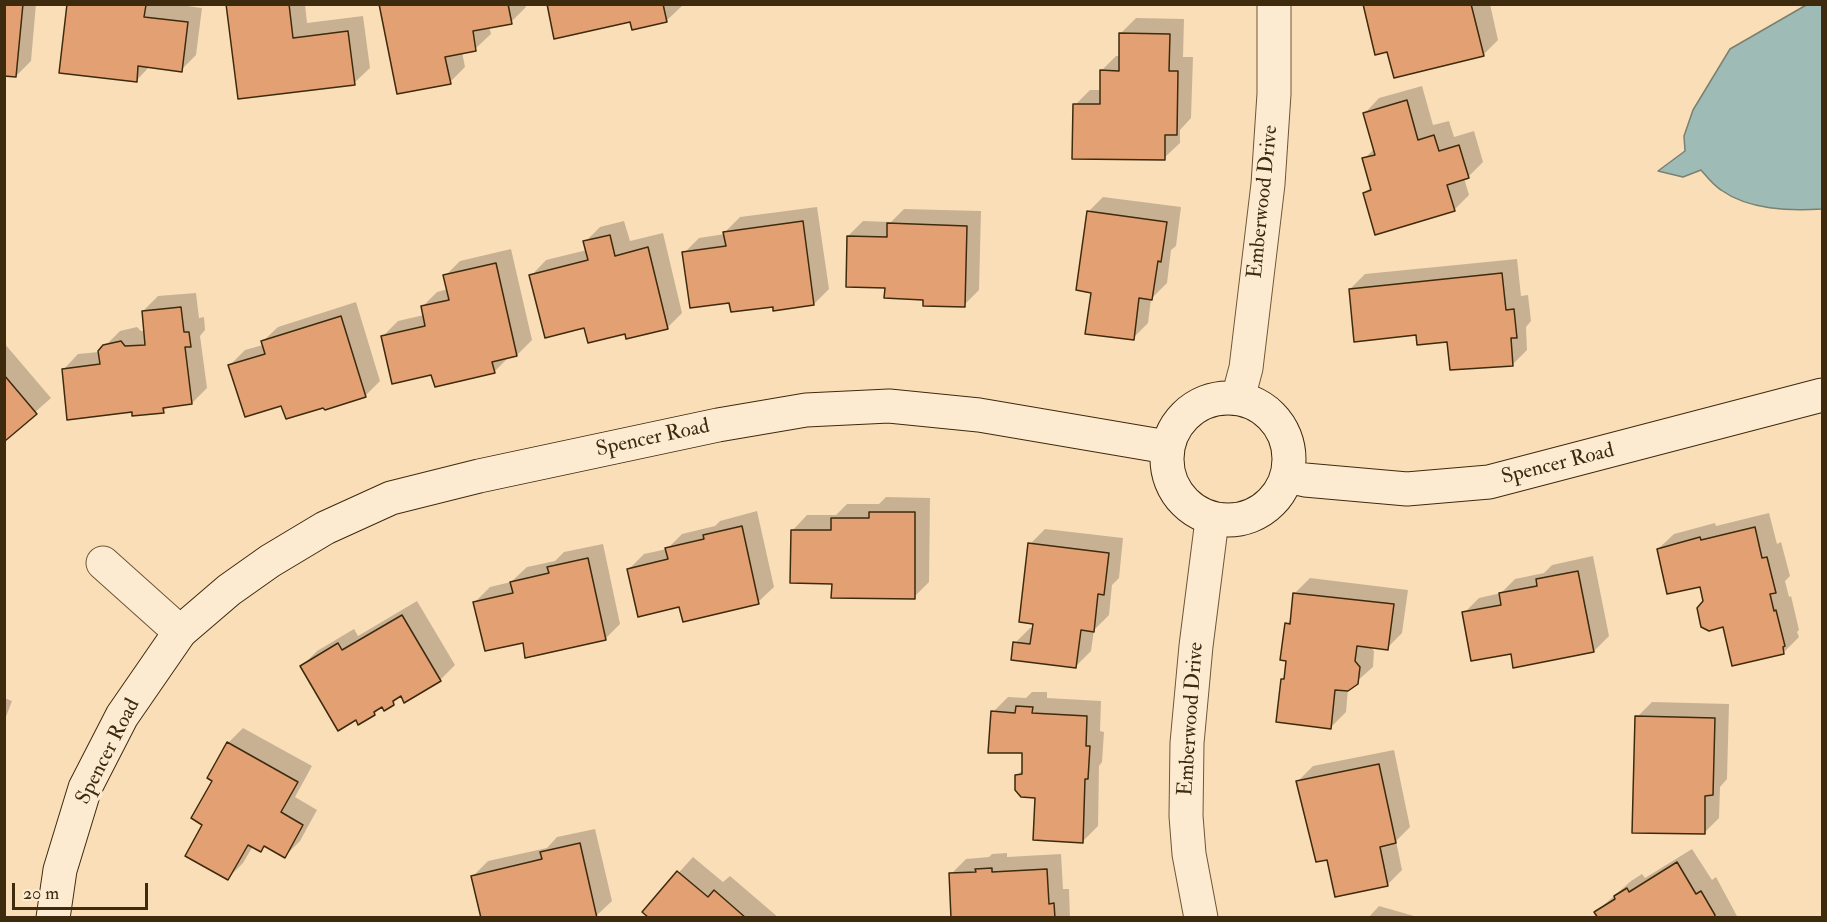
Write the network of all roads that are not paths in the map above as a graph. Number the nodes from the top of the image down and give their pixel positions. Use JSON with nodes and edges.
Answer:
{"nodes":[{"id":1,"x":1274,"y":4,"type":"edge"},
{"id":2,"x":1822,"y":396,"type":"edge"},
{"id":3,"x":1238,"y":398,"type":"junction"},
{"id":4,"x":1167,"y":447,"type":"junction"},
{"id":5,"x":1287,"y":476,"type":"junction"},
{"id":6,"x":1212,"y":520,"type":"junction"},
{"id":7,"x":103,"y":563,"type":"dead end"},
{"id":8,"x":180,"y":632,"type":"junction"},
{"id":9,"x":53,"y":918,"type":"edge"},
{"id":10,"x":1201,"y":918,"type":"edge"}],
"edges":[{"from":1,"to":3,"type":"main road","name":"Emberwood Drive"},
{"from":2,"to":5,"type":"main road","name":"Spencer Road"},
{"from":3,"to":4,"type":"main road"},
{"from":3,"to":5,"type":"main road"},
{"from":4,"to":6,"type":"main road"},
{"from":4,"to":8,"type":"main road","name":"Spencer Road"},
{"from":5,"to":6,"type":"main road"},
{"from":6,"to":10,"type":"main road","name":"Emberwood Drive"},
{"from":7,"to":8,"type":"main road"},
{"from":8,"to":9,"type":"main road","name":"Spencer Road"}]}
